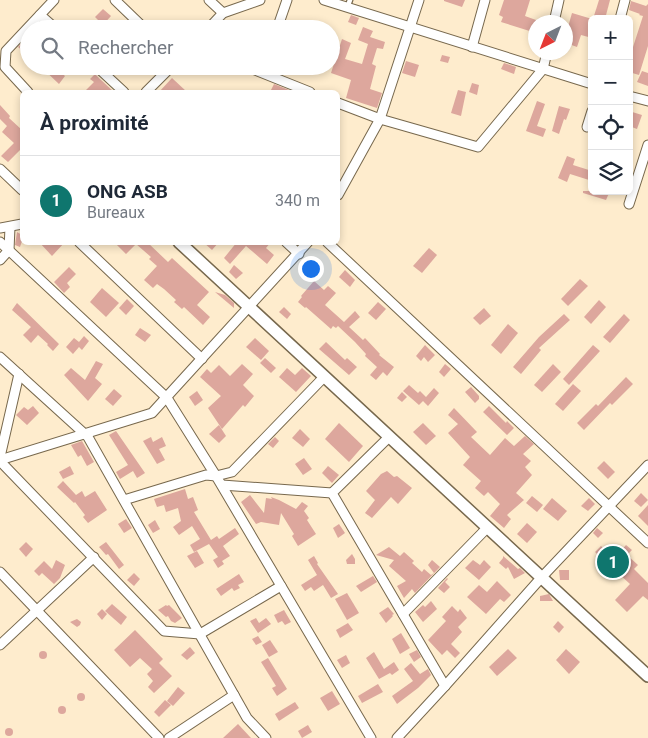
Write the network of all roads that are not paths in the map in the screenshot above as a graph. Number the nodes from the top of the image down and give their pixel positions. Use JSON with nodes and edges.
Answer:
{"nodes":[{"id":1,"x":54,"y":0,"type":"edge"},
{"id":2,"x":115,"y":0,"type":"edge"},
{"id":3,"x":209,"y":0,"type":"edge"},
{"id":4,"x":260,"y":0,"type":"edge"},
{"id":5,"x":287,"y":0,"type":"edge"},
{"id":6,"x":324,"y":0,"type":"edge"},
{"id":7,"x":420,"y":0,"type":"edge"},
{"id":8,"x":485,"y":0,"type":"edge"},
{"id":9,"x":559,"y":0,"type":"edge"},
{"id":10,"x":625,"y":0,"type":"edge"},
{"id":11,"x":349,"y":4,"type":"edge"},
{"id":12,"x":223,"y":13,"type":"junction"},
{"id":13,"x":40,"y":15,"type":"junction"},
{"id":14,"x":556,"y":15,"type":"edge"},
{"id":15,"x":621,"y":15,"type":"edge"},
{"id":16,"x":35,"y":20,"type":"edge"},
{"id":17,"x":46,"y":20,"type":"edge"},
{"id":18,"x":136,"y":20,"type":"edge"},
{"id":19,"x":216,"y":20,"type":"edge"},
{"id":20,"x":280,"y":20,"type":"edge"},
{"id":21,"x":411,"y":28,"type":"junction"},
{"id":22,"x":20,"y":36,"type":"edge"},
{"id":23,"x":472,"y":47,"type":"junction"},
{"id":24,"x":3,"y":53,"type":"edge"},
{"id":25,"x":545,"y":60,"type":"edge"},
{"id":26,"x":543,"y":69,"type":"junction"},
{"id":27,"x":106,"y":75,"type":"edge"},
{"id":28,"x":163,"y":75,"type":"edge"},
{"id":29,"x":274,"y":75,"type":"edge"},
{"id":30,"x":588,"y":83,"type":"edge"},
{"id":31,"x":26,"y":90,"type":"edge"},
{"id":32,"x":122,"y":90,"type":"edge"},
{"id":33,"x":148,"y":90,"type":"edge"},
{"id":34,"x":306,"y":90,"type":"edge"},
{"id":35,"x":633,"y":97,"type":"edge"},
{"id":36,"x":648,"y":101,"type":"edge"},
{"id":37,"x":340,"y":104,"type":"edge"},
{"id":38,"x":380,"y":119,"type":"junction"},
{"id":39,"x":588,"y":124,"type":"edge"},
{"id":40,"x":587,"y":127,"type":"dead end"},
{"id":41,"x":648,"y":145,"type":"edge"},
{"id":42,"x":0,"y":169,"type":"edge"},
{"id":43,"x":20,"y":188,"type":"edge"},
{"id":44,"x":340,"y":191,"type":"edge"},
{"id":45,"x":629,"y":204,"type":"dead end"},
{"id":46,"x":20,"y":224,"type":"edge"},
{"id":47,"x":10,"y":227,"type":"junction"},
{"id":48,"x":0,"y":228,"type":"edge"},
{"id":49,"x":0,"y":242,"type":"edge"},
{"id":50,"x":82,"y":245,"type":"edge"},
{"id":51,"x":183,"y":245,"type":"edge"},
{"id":52,"x":289,"y":245,"type":"edge"},
{"id":53,"x":306,"y":245,"type":"edge"},
{"id":54,"x":330,"y":245,"type":"edge"},
{"id":55,"x":9,"y":250,"type":"junction"},
{"id":56,"x":299,"y":254,"type":"junction"},
{"id":57,"x":0,"y":260,"type":"edge"},
{"id":58,"x":249,"y":307,"type":"junction"},
{"id":59,"x":0,"y":357,"type":"edge"},
{"id":60,"x":202,"y":359,"type":"junction"},
{"id":61,"x":19,"y":374,"type":"junction"},
{"id":62,"x":324,"y":377,"type":"junction"},
{"id":63,"x":167,"y":398,"type":"junction"},
{"id":64,"x":84,"y":433,"type":"junction"},
{"id":65,"x":389,"y":437,"type":"junction"},
{"id":66,"x":0,"y":459,"type":"edge"},
{"id":67,"x":648,"y":465,"type":"edge"},
{"id":68,"x":216,"y":476,"type":"junction"},
{"id":69,"x":222,"y":486,"type":"junction"},
{"id":70,"x":332,"y":493,"type":"junction"},
{"id":71,"x":124,"y":500,"type":"junction"},
{"id":72,"x":609,"y":506,"type":"junction"},
{"id":73,"x":487,"y":528,"type":"junction"},
{"id":74,"x":648,"y":543,"type":"edge"},
{"id":75,"x":94,"y":557,"type":"junction"},
{"id":76,"x":0,"y":572,"type":"edge"},
{"id":77,"x":541,"y":578,"type":"junction"},
{"id":78,"x":281,"y":586,"type":"junction"},
{"id":79,"x":38,"y":611,"type":"junction"},
{"id":80,"x":403,"y":614,"type":"junction"},
{"id":81,"x":200,"y":634,"type":"junction"},
{"id":82,"x":0,"y":645,"type":"edge"},
{"id":83,"x":648,"y":676,"type":"edge"},
{"id":84,"x":445,"y":686,"type":"junction"},
{"id":85,"x":234,"y":695,"type":"junction"},
{"id":86,"x":159,"y":738,"type":"edge"},
{"id":87,"x":169,"y":738,"type":"edge"},
{"id":88,"x":266,"y":738,"type":"edge"},
{"id":89,"x":372,"y":738,"type":"edge"},
{"id":90,"x":397,"y":738,"type":"edge"}],
"edges":[{"from":1,"to":13,"type":"street"},
{"from":2,"to":18,"type":"street"},
{"from":3,"to":12,"type":"street"},
{"from":4,"to":12,"type":"street"},
{"from":5,"to":20,"type":"street"},
{"from":6,"to":11,"type":"street"},
{"from":7,"to":21,"type":"street"},
{"from":8,"to":23,"type":"street"},
{"from":9,"to":14,"type":"street"},
{"from":10,"to":15,"type":"street"},
{"from":11,"to":21,"type":"street"},
{"from":12,"to":19,"type":"street"},
{"from":13,"to":16,"type":"street"},
{"from":13,"to":17,"type":"street"},
{"from":21,"to":23,"type":"street"},
{"from":21,"to":38,"type":"street"},
{"from":22,"to":24,"type":"street"},
{"from":23,"to":26,"type":"street"},
{"from":24,"to":31,"type":"street"},
{"from":25,"to":26,"type":"street"},
{"from":26,"to":30,"type":"street"},
{"from":26,"to":38,"type":"street"},
{"from":27,"to":32,"type":"street"},
{"from":28,"to":33,"type":"street"},
{"from":29,"to":34,"type":"street"},
{"from":35,"to":36,"type":"street"},
{"from":37,"to":38,"type":"street"},
{"from":38,"to":44,"type":"street"},
{"from":39,"to":40,"type":"street"},
{"from":41,"to":45,"type":"street"},
{"from":42,"to":43,"type":"street"},
{"from":46,"to":47,"type":"street"},
{"from":47,"to":48,"type":"street"},
{"from":47,"to":55,"type":"street"},
{"from":49,"to":55,"type":"street"},
{"from":50,"to":60,"type":"street"},
{"from":51,"to":58,"type":"street"},
{"from":52,"to":56,"type":"street"},
{"from":53,"to":56,"type":"street"},
{"from":54,"to":72,"type":"street"},
{"from":55,"to":57,"type":"street"},
{"from":55,"to":63,"type":"street"},
{"from":56,"to":58,"type":"street"},
{"from":58,"to":60,"type":"street"},
{"from":58,"to":62,"type":"street"},
{"from":59,"to":61,"type":"street"},
{"from":60,"to":63,"type":"street"},
{"from":61,"to":64,"type":"street"},
{"from":61,"to":66,"type":"street"},
{"from":62,"to":65,"type":"street"},
{"from":62,"to":68,"type":"street"},
{"from":63,"to":64,"type":"street"},
{"from":63,"to":68,"type":"street"},
{"from":64,"to":66,"type":"street"},
{"from":64,"to":71,"type":"street"},
{"from":65,"to":70,"type":"street"},
{"from":65,"to":73,"type":"street"},
{"from":66,"to":75,"type":"street"},
{"from":67,"to":72,"type":"street"},
{"from":68,"to":69,"type":"street"},
{"from":68,"to":71,"type":"street"},
{"from":69,"to":70,"type":"street"},
{"from":69,"to":78,"type":"street"},
{"from":70,"to":80,"type":"street"},
{"from":71,"to":81,"type":"street"},
{"from":72,"to":74,"type":"street"},
{"from":72,"to":77,"type":"street"},
{"from":73,"to":77,"type":"street"},
{"from":73,"to":80,"type":"street"},
{"from":75,"to":79,"type":"street"},
{"from":75,"to":81,"type":"street"},
{"from":76,"to":79,"type":"street"},
{"from":77,"to":83,"type":"street"},
{"from":77,"to":84,"type":"street"},
{"from":78,"to":81,"type":"street"},
{"from":78,"to":89,"type":"street"},
{"from":79,"to":82,"type":"street"},
{"from":79,"to":86,"type":"street"},
{"from":80,"to":84,"type":"street"},
{"from":81,"to":85,"type":"street"},
{"from":84,"to":90,"type":"street"},
{"from":85,"to":87,"type":"street"},
{"from":85,"to":88,"type":"street"}]}
